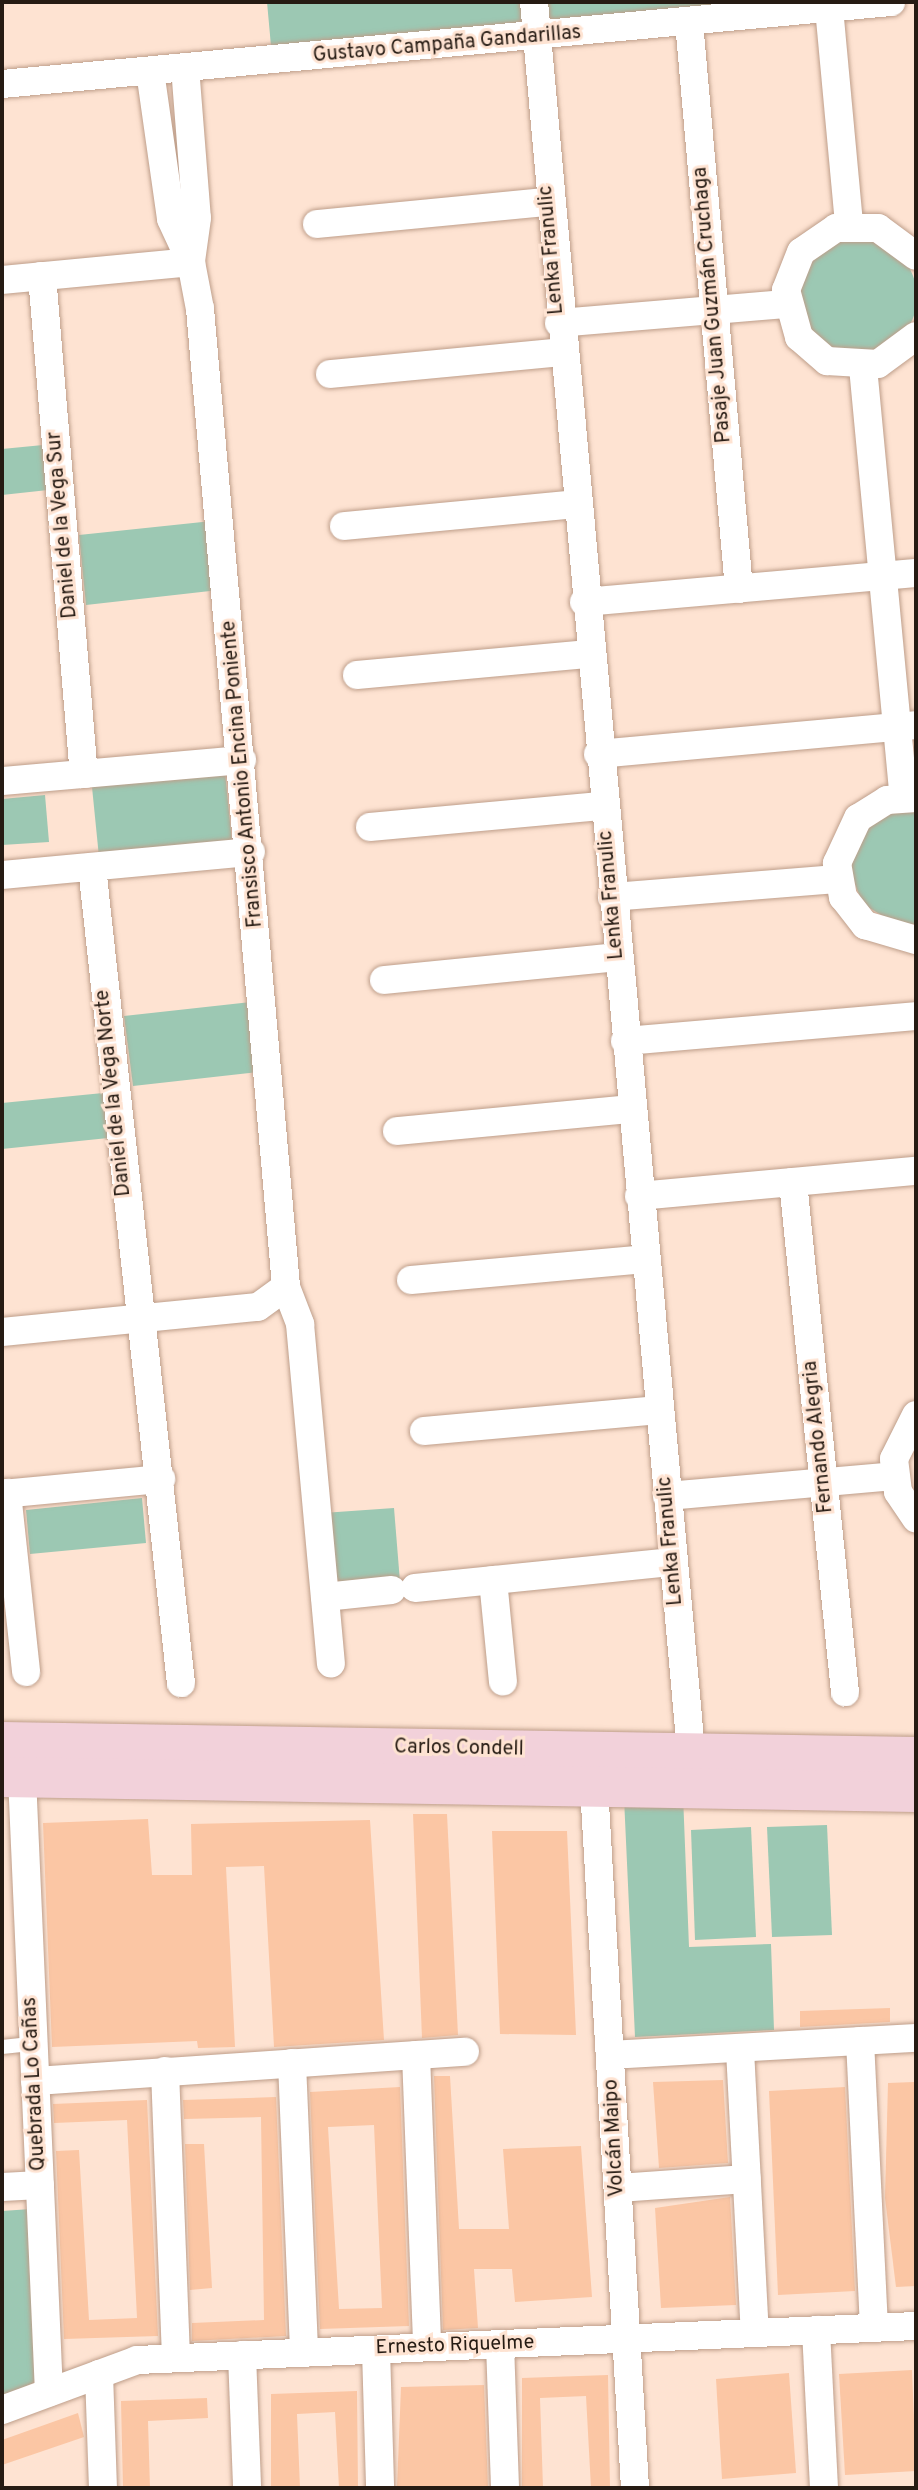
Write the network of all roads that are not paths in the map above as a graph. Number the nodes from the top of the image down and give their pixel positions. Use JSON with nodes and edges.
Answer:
{"nodes":[{"id":1,"x":534,"y":2,"type":"edge"},
{"id":2,"x":891,"y":2,"type":"edge"},
{"id":3,"x":829,"y":8,"type":"junction"},
{"id":4,"x":689,"y":22,"type":"junction"},
{"id":5,"x":537,"y":38,"type":"junction"},
{"id":6,"x":185,"y":67,"type":"junction"},
{"id":7,"x":150,"y":71,"type":"junction"},
{"id":8,"x":2,"y":84,"type":"edge"},
{"id":9,"x":547,"y":202,"type":"junction"},
{"id":10,"x":317,"y":224,"type":"dead end"},
{"id":11,"x":849,"y":225,"type":"junction"},
{"id":12,"x":916,"y":256,"type":"edge"},
{"id":13,"x":191,"y":262,"type":"junction"},
{"id":14,"x":42,"y":276,"type":"junction"},
{"id":15,"x":2,"y":280,"type":"edge"},
{"id":16,"x":786,"y":304,"type":"junction"},
{"id":17,"x":713,"y":310,"type":"junction"},
{"id":18,"x":559,"y":323,"type":"junction"},
{"id":19,"x":916,"y":336,"type":"edge"},
{"id":20,"x":561,"y":352,"type":"junction"},
{"id":21,"x":863,"y":367,"type":"junction"},
{"id":22,"x":330,"y":374,"type":"dead end"},
{"id":23,"x":575,"y":504,"type":"junction"},
{"id":24,"x":344,"y":526,"type":"dead end"},
{"id":25,"x":916,"y":573,"type":"edge"},
{"id":26,"x":882,"y":576,"type":"junction"},
{"id":27,"x":739,"y":589,"type":"junction"},
{"id":28,"x":584,"y":602,"type":"junction"},
{"id":29,"x":589,"y":654,"type":"junction"},
{"id":30,"x":357,"y":675,"type":"dead end"},
{"id":31,"x":906,"y":726,"type":"edge"},
{"id":32,"x":598,"y":754,"type":"junction"},
{"id":33,"x":242,"y":760,"type":"junction"},
{"id":34,"x":84,"y":774,"type":"junction"},
{"id":35,"x":2,"y":781,"type":"edge"},
{"id":36,"x":910,"y":797,"type":"edge"},
{"id":37,"x":603,"y":806,"type":"junction"},
{"id":38,"x":370,"y":827,"type":"dead end"},
{"id":39,"x":251,"y":852,"type":"junction"},
{"id":40,"x":92,"y":867,"type":"junction"},
{"id":41,"x":2,"y":875,"type":"edge"},
{"id":42,"x":838,"y":879,"type":"junction"},
{"id":43,"x":612,"y":897,"type":"junction"},
{"id":44,"x":916,"y":940,"type":"edge"},
{"id":45,"x":617,"y":957,"type":"junction"},
{"id":46,"x":384,"y":980,"type":"dead end"},
{"id":47,"x":916,"y":1016,"type":"edge"},
{"id":48,"x":625,"y":1041,"type":"junction"},
{"id":49,"x":631,"y":1109,"type":"junction"},
{"id":50,"x":397,"y":1131,"type":"dead end"},
{"id":51,"x":916,"y":1171,"type":"edge"},
{"id":52,"x":793,"y":1182,"type":"junction"},
{"id":53,"x":639,"y":1196,"type":"junction"},
{"id":54,"x":645,"y":1259,"type":"junction"},
{"id":55,"x":411,"y":1280,"type":"dead end"},
{"id":56,"x":286,"y":1287,"type":"junction"},
{"id":57,"x":141,"y":1319,"type":"junction"},
{"id":58,"x":2,"y":1332,"type":"edge"},
{"id":59,"x":659,"y":1410,"type":"junction"},
{"id":60,"x":916,"y":1415,"type":"edge"},
{"id":61,"x":424,"y":1431,"type":"dead end"},
{"id":62,"x":894,"y":1476,"type":"junction"},
{"id":63,"x":161,"y":1479,"type":"junction"},
{"id":64,"x":824,"y":1482,"type":"junction"},
{"id":65,"x":4,"y":1494,"type":"edge"},
{"id":66,"x":667,"y":1496,"type":"junction"},
{"id":67,"x":916,"y":1519,"type":"edge"},
{"id":68,"x":673,"y":1562,"type":"junction"},
{"id":69,"x":493,"y":1580,"type":"junction"},
{"id":70,"x":325,"y":1597,"type":"junction"},
{"id":71,"x":331,"y":1664,"type":"dead end"},
{"id":72,"x":26,"y":1672,"type":"dead end"},
{"id":73,"x":503,"y":1682,"type":"dead end"},
{"id":74,"x":181,"y":1683,"type":"dead end"},
{"id":75,"x":845,"y":1692,"type":"dead end"},
{"id":76,"x":2,"y":1742,"type":"edge"},
{"id":77,"x":916,"y":1757,"type":"edge"},
{"id":78,"x":693,"y":1770,"type":"junction"},
{"id":79,"x":12,"y":1777,"type":"edge"},
{"id":80,"x":594,"y":1787,"type":"junction"},
{"id":81,"x":916,"y":1792,"type":"edge"},
{"id":82,"x":916,"y":2038,"type":"edge"},
{"id":83,"x":860,"y":2041,"type":"junction"},
{"id":84,"x":33,"y":2044,"type":"junction"},
{"id":85,"x":2,"y":2047,"type":"edge"},
{"id":86,"x":740,"y":2050,"type":"junction"},
{"id":87,"x":465,"y":2052,"type":"dead end"},
{"id":88,"x":416,"y":2055,"type":"junction"},
{"id":89,"x":610,"y":2055,"type":"junction"},
{"id":90,"x":292,"y":2063,"type":"junction"},
{"id":91,"x":165,"y":2071,"type":"junction"},
{"id":92,"x":35,"y":2081,"type":"junction"},
{"id":93,"x":747,"y":2179,"type":"junction"},
{"id":94,"x":40,"y":2185,"type":"junction"},
{"id":95,"x":2,"y":2187,"type":"edge"},
{"id":96,"x":618,"y":2188,"type":"junction"},
{"id":97,"x":916,"y":2326,"type":"edge"},
{"id":98,"x":874,"y":2328,"type":"junction"},
{"id":99,"x":816,"y":2330,"type":"junction"},
{"id":100,"x":755,"y":2333,"type":"junction"},
{"id":101,"x":626,"y":2339,"type":"junction"},
{"id":102,"x":500,"y":2344,"type":"junction"},
{"id":103,"x":427,"y":2347,"type":"junction"},
{"id":104,"x":376,"y":2350,"type":"junction"},
{"id":105,"x":304,"y":2353,"type":"junction"},
{"id":106,"x":242,"y":2355,"type":"junction"},
{"id":107,"x":176,"y":2358,"type":"junction"},
{"id":108,"x":99,"y":2374,"type":"junction"},
{"id":109,"x":49,"y":2392,"type":"junction"},
{"id":110,"x":2,"y":2410,"type":"edge"},
{"id":111,"x":103,"y":2488,"type":"edge"},
{"id":112,"x":247,"y":2488,"type":"edge"},
{"id":113,"x":380,"y":2488,"type":"edge"},
{"id":114,"x":505,"y":2488,"type":"edge"},
{"id":115,"x":635,"y":2488,"type":"edge"},
{"id":116,"x":824,"y":2488,"type":"edge"}],
"edges":[{"from":1,"to":5,"type":"street","name":"Lenka Franulic"},
{"from":2,"to":3,"type":"street","name":"Gustavo Campaña Gandarillas"},
{"from":3,"to":4,"type":"street","name":"Gustavo Campaña Gandarillas"},
{"from":3,"to":11,"type":"street"},
{"from":4,"to":5,"type":"street","name":"Gustavo Campaña Gandarillas"},
{"from":4,"to":17,"type":"street","name":"Pasaje Juan Guzmán Cruchaga"},
{"from":5,"to":6,"type":"street","name":"Gustavo Campaña Gandarillas"},
{"from":5,"to":9,"type":"street","name":"Lenka Franulic"},
{"from":6,"to":7,"type":"street","name":"Gustavo Campaña Gandarillas"},
{"from":6,"to":13,"type":"street","name":"Fransisco Antonio Encina Poniente"},
{"from":7,"to":8,"type":"street","name":"Gustavo Campaña Gandarillas"},
{"from":7,"to":13,"type":"street","name":"Fransisco Antonio Encina Poniente"},
{"from":9,"to":10,"type":"street"},
{"from":9,"to":18,"type":"street","name":"Lenka Franulic"},
{"from":11,"to":12,"type":"street"},
{"from":11,"to":16,"type":"street"},
{"from":13,"to":14,"type":"street"},
{"from":13,"to":33,"type":"street","name":"Fransisco Antonio Encina Poniente"},
{"from":14,"to":15,"type":"street"},
{"from":14,"to":34,"type":"street","name":"Daniel de la Vega Sur"},
{"from":16,"to":17,"type":"street"},
{"from":16,"to":21,"type":"street"},
{"from":17,"to":18,"type":"street"},
{"from":17,"to":27,"type":"street","name":"Pasaje Juan Guzmán Cruchaga"},
{"from":18,"to":20,"type":"street","name":"Lenka Franulic"},
{"from":19,"to":21,"type":"street"},
{"from":20,"to":22,"type":"street"},
{"from":20,"to":23,"type":"street","name":"Lenka Franulic"},
{"from":21,"to":26,"type":"street"},
{"from":23,"to":24,"type":"street"},
{"from":23,"to":28,"type":"street","name":"Lenka Franulic"},
{"from":25,"to":26,"type":"street"},
{"from":26,"to":27,"type":"street"},
{"from":26,"to":31,"type":"street"},
{"from":27,"to":28,"type":"street"},
{"from":28,"to":29,"type":"street","name":"Lenka Franulic"},
{"from":29,"to":30,"type":"street"},
{"from":29,"to":32,"type":"street","name":"Lenka Franulic"},
{"from":31,"to":32,"type":"street"},
{"from":31,"to":36,"type":"street"},
{"from":32,"to":37,"type":"street","name":"Lenka Franulic"},
{"from":33,"to":34,"type":"street"},
{"from":33,"to":39,"type":"street","name":"Fransisco Antonio Encina Poniente"},
{"from":34,"to":35,"type":"street"},
{"from":36,"to":42,"type":"street"},
{"from":37,"to":38,"type":"street"},
{"from":37,"to":43,"type":"street","name":"Lenka Franulic"},
{"from":39,"to":40,"type":"street"},
{"from":39,"to":56,"type":"street","name":"Fransisco Antonio Encina Poniente"},
{"from":40,"to":41,"type":"street"},
{"from":40,"to":57,"type":"street","name":"Daniel de la Vega Norte"},
{"from":42,"to":43,"type":"street"},
{"from":42,"to":44,"type":"street"},
{"from":43,"to":45,"type":"street","name":"Lenka Franulic"},
{"from":45,"to":46,"type":"street"},
{"from":45,"to":48,"type":"street","name":"Lenka Franulic"},
{"from":47,"to":48,"type":"street"},
{"from":48,"to":49,"type":"street","name":"Lenka Franulic"},
{"from":49,"to":50,"type":"street"},
{"from":49,"to":53,"type":"street","name":"Lenka Franulic"},
{"from":51,"to":52,"type":"street"},
{"from":52,"to":53,"type":"street"},
{"from":52,"to":64,"type":"street","name":"Fernando Alegria"},
{"from":53,"to":54,"type":"street","name":"Lenka Franulic"},
{"from":54,"to":55,"type":"street"},
{"from":54,"to":59,"type":"street","name":"Lenka Franulic"},
{"from":56,"to":57,"type":"street"},
{"from":56,"to":70,"type":"street","name":"Fransisco Antonio Encina Poniente"},
{"from":57,"to":58,"type":"street"},
{"from":57,"to":63,"type":"street","name":"Daniel de la Vega Norte"},
{"from":59,"to":61,"type":"street"},
{"from":59,"to":66,"type":"street","name":"Lenka Franulic"},
{"from":60,"to":62,"type":"street"},
{"from":62,"to":64,"type":"street"},
{"from":62,"to":67,"type":"street"},
{"from":63,"to":65,"type":"street"},
{"from":63,"to":74,"type":"street","name":"Daniel de la Vega Norte"},
{"from":64,"to":66,"type":"street"},
{"from":64,"to":75,"type":"street","name":"Fernando Alegria"},
{"from":65,"to":72,"type":"street"},
{"from":66,"to":68,"type":"street","name":"Lenka Franulic"},
{"from":68,"to":69,"type":"street"},
{"from":68,"to":78,"type":"street","name":"Lenka Franulic"},
{"from":69,"to":70,"type":"street"},
{"from":69,"to":73,"type":"street"},
{"from":70,"to":71,"type":"street","name":"Fransisco Antonio Encina Poniente"},
{"from":76,"to":78,"type":"street","name":"Carlos Condell"},
{"from":77,"to":78,"type":"street","name":"Carlos Condell"},
{"from":78,"to":80,"type":"street","name":"Carlos Condell"},
{"from":78,"to":81,"type":"street","name":"Carlos Condell"},
{"from":79,"to":80,"type":"street","name":"Carlos Condell"},
{"from":79,"to":84,"type":"street","name":"Quebrada Lo Cañas"},
{"from":80,"to":89,"type":"street","name":"Volcán Maipo"},
{"from":82,"to":83,"type":"street"},
{"from":83,"to":86,"type":"street"},
{"from":83,"to":98,"type":"street"},
{"from":84,"to":85,"type":"lane"},
{"from":84,"to":92,"type":"street","name":"Quebrada Lo Cañas"},
{"from":86,"to":89,"type":"street"},
{"from":86,"to":93,"type":"street"},
{"from":87,"to":88,"type":"street"},
{"from":88,"to":90,"type":"street"},
{"from":88,"to":103,"type":"street"},
{"from":89,"to":96,"type":"street","name":"Volcán Maipo"},
{"from":90,"to":91,"type":"street"},
{"from":90,"to":105,"type":"street"},
{"from":91,"to":92,"type":"street"},
{"from":91,"to":107,"type":"street"},
{"from":92,"to":94,"type":"street","name":"Quebrada Lo Cañas"},
{"from":93,"to":96,"type":"street"},
{"from":93,"to":100,"type":"street"},
{"from":94,"to":95,"type":"street"},
{"from":94,"to":109,"type":"street","name":"Quebrada Lo Cañas"},
{"from":96,"to":101,"type":"street","name":"Volcán Maipo"},
{"from":97,"to":98,"type":"street","name":"Ernesto Riquelme"},
{"from":98,"to":99,"type":"street","name":"Ernesto Riquelme"},
{"from":99,"to":100,"type":"street","name":"Ernesto Riquelme"},
{"from":99,"to":116,"type":"street"},
{"from":100,"to":101,"type":"street","name":"Ernesto Riquelme"},
{"from":101,"to":102,"type":"street","name":"Ernesto Riquelme"},
{"from":101,"to":115,"type":"street","name":"Volcán Maipo"},
{"from":102,"to":103,"type":"street","name":"Ernesto Riquelme"},
{"from":102,"to":114,"type":"street"},
{"from":103,"to":104,"type":"street","name":"Ernesto Riquelme"},
{"from":104,"to":105,"type":"street","name":"Ernesto Riquelme"},
{"from":104,"to":113,"type":"street"},
{"from":105,"to":106,"type":"street","name":"Ernesto Riquelme"},
{"from":106,"to":107,"type":"street","name":"Ernesto Riquelme"},
{"from":106,"to":112,"type":"street"},
{"from":107,"to":108,"type":"street","name":"Ernesto Riquelme"},
{"from":108,"to":109,"type":"street","name":"Ernesto Riquelme"},
{"from":108,"to":111,"type":"street"},
{"from":109,"to":110,"type":"street","name":"Ernesto Riquelme"}]}
